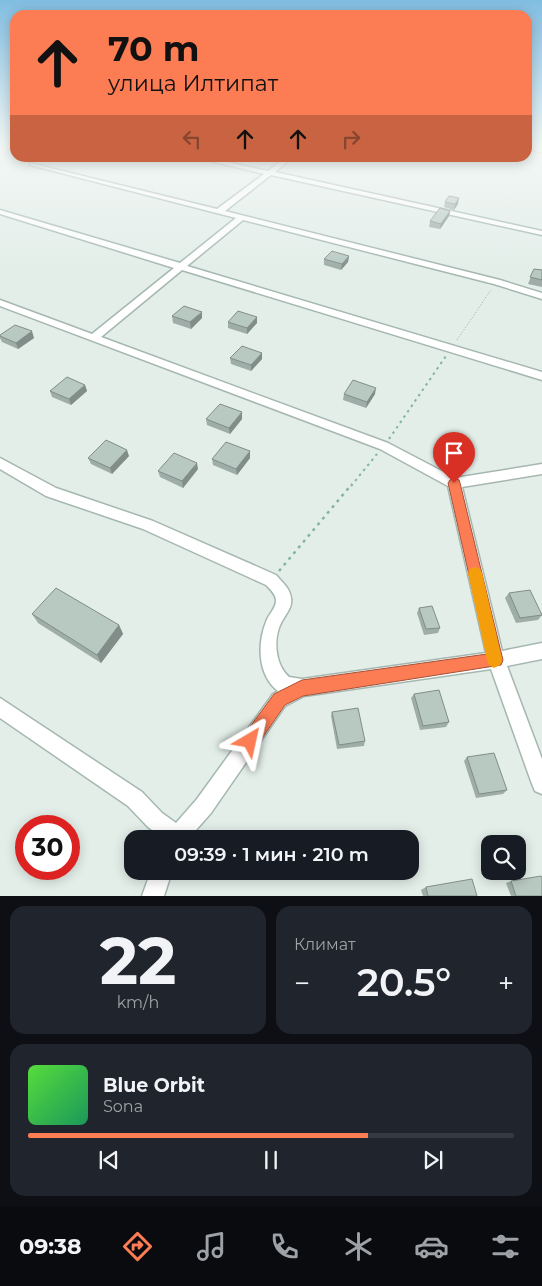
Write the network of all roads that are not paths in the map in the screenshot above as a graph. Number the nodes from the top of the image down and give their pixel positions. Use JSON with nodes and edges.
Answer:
{"nodes":[{"id":1,"x":120,"y":187,"type":"edge"},
{"id":2,"x":250,"y":187,"type":"edge"},
{"id":3,"x":331,"y":187,"type":"edge"},
{"id":4,"x":0,"y":212,"type":"edge"},
{"id":5,"x":218,"y":212,"type":"junction"},
{"id":6,"x":241,"y":218,"type":"junction"},
{"id":7,"x":542,"y":233,"type":"edge"},
{"id":8,"x":180,"y":266,"type":"junction"},
{"id":9,"x":542,"y":296,"type":"edge"},
{"id":10,"x":0,"y":303,"type":"edge"},
{"id":11,"x":93,"y":338,"type":"junction"},
{"id":12,"x":542,"y":376,"type":"edge"},
{"id":13,"x":0,"y":463,"type":"edge"},
{"id":14,"x":542,"y":469,"type":"edge"},
{"id":15,"x":454,"y":483,"type":"junction"},
{"id":16,"x":542,"y":651,"type":"edge"},
{"id":17,"x":496,"y":660,"type":"junction"},
{"id":18,"x":302,"y":688,"type":"junction"},
{"id":19,"x":0,"y":707,"type":"edge"},
{"id":20,"x":542,"y":784,"type":"edge"},
{"id":21,"x":168,"y":830,"type":"edge"},
{"id":22,"x":182,"y":830,"type":"edge"},
{"id":23,"x":159,"y":880,"type":"edge"},
{"id":24,"x":153,"y":896,"type":"edge"}],
"edges":[{"from":1,"to":5,"type":"street"},
{"from":2,"to":5,"type":"street"},
{"from":3,"to":7,"type":"street"},
{"from":4,"to":8,"type":"street"},
{"from":5,"to":6,"type":"street"},
{"from":6,"to":8,"type":"street"},
{"from":6,"to":9,"type":"street"},
{"from":8,"to":11,"type":"street"},
{"from":8,"to":12,"type":"street"},
{"from":10,"to":11,"type":"street"},
{"from":11,"to":15,"type":"street"},
{"from":13,"to":18,"type":"street"},
{"from":14,"to":15,"type":"street"},
{"from":15,"to":17,"type":"street"},
{"from":16,"to":17,"type":"street"},
{"from":17,"to":18,"type":"street"},
{"from":17,"to":20,"type":"street"},
{"from":18,"to":22,"type":"street"},
{"from":19,"to":21,"type":"street"},
{"from":23,"to":24,"type":"street"}]}
